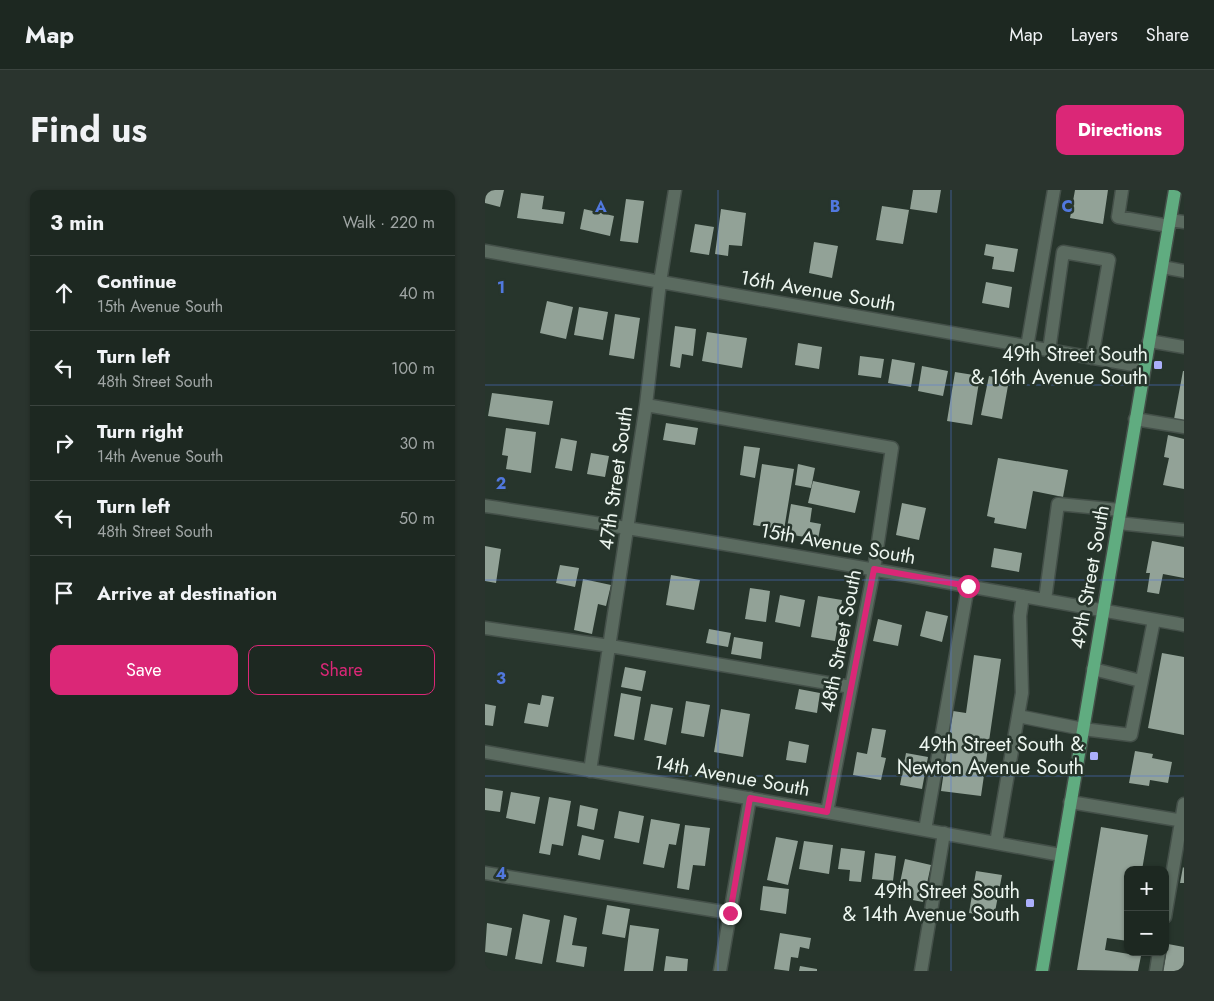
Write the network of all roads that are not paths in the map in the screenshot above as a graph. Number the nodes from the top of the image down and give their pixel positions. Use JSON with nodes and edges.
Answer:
{"nodes":[{"id":1,"x":675,"y":190,"type":"edge"},
{"id":2,"x":1054,"y":190,"type":"edge"},
{"id":3,"x":1122,"y":190,"type":"edge"},
{"id":4,"x":1175,"y":190,"type":"edge"},
{"id":5,"x":1184,"y":222,"type":"edge"},
{"id":6,"x":1170,"y":223,"type":"junction"},
{"id":7,"x":485,"y":251,"type":"edge"},
{"id":8,"x":1162,"y":267,"type":"junction"},
{"id":9,"x":1184,"y":272,"type":"edge"},
{"id":10,"x":660,"y":282,"type":"junction"},
{"id":11,"x":1149,"y":341,"type":"junction"},
{"id":12,"x":1027,"y":347,"type":"junction"},
{"id":13,"x":1184,"y":347,"type":"edge"},
{"id":14,"x":1049,"y":351,"type":"junction"},
{"id":15,"x":1092,"y":358,"type":"junction"},
{"id":16,"x":1145,"y":367,"type":"junction"},
{"id":17,"x":646,"y":405,"type":"junction"},
{"id":18,"x":1135,"y":419,"type":"junction"},
{"id":19,"x":1184,"y":427,"type":"edge"},
{"id":20,"x":485,"y":506,"type":"edge"},
{"id":21,"x":1119,"y":517,"type":"junction"},
{"id":22,"x":628,"y":528,"type":"junction"},
{"id":23,"x":1184,"y":530,"type":"edge"},
{"id":24,"x":874,"y":569,"type":"junction"},
{"id":25,"x":968,"y":586,"type":"junction"},
{"id":26,"x":1023,"y":596,"type":"junction"},
{"id":27,"x":1045,"y":600,"type":"junction"},
{"id":28,"x":1103,"y":610,"type":"junction"},
{"id":29,"x":1154,"y":620,"type":"junction"},
{"id":30,"x":1184,"y":625,"type":"edge"},
{"id":31,"x":485,"y":628,"type":"edge"},
{"id":32,"x":610,"y":646,"type":"junction"},
{"id":33,"x":1093,"y":669,"type":"junction"},
{"id":34,"x":1141,"y":681,"type":"junction"},
{"id":35,"x":851,"y":687,"type":"junction"},
{"id":36,"x":1018,"y":716,"type":"junction"},
{"id":37,"x":1083,"y":729,"type":"junction"},
{"id":38,"x":485,"y":752,"type":"edge"},
{"id":39,"x":591,"y":771,"type":"junction"},
{"id":40,"x":750,"y":798,"type":"junction"},
{"id":41,"x":1071,"y":802,"type":"junction"},
{"id":42,"x":1184,"y":804,"type":"edge"},
{"id":43,"x":827,"y":812,"type":"junction"},
{"id":44,"x":1183,"y":820,"type":"edge"},
{"id":45,"x":925,"y":830,"type":"junction"},
{"id":46,"x":945,"y":833,"type":"junction"},
{"id":47,"x":996,"y":843,"type":"junction"},
{"id":48,"x":1061,"y":855,"type":"junction"},
{"id":49,"x":485,"y":873,"type":"edge"},
{"id":50,"x":1166,"y":911,"type":"edge"},
{"id":51,"x":730,"y":913,"type":"junction"},
{"id":52,"x":1158,"y":956,"type":"edge"},
{"id":53,"x":720,"y":971,"type":"edge"},
{"id":54,"x":921,"y":971,"type":"edge"},
{"id":55,"x":1041,"y":971,"type":"edge"},
{"id":56,"x":1156,"y":971,"type":"edge"}],
"edges":[{"from":1,"to":10,"type":"street","name":"47th Street South"},
{"from":2,"to":12,"type":"street"},
{"from":3,"to":6,"type":"street"},
{"from":4,"to":6,"type":"main road","name":"49th Street South"},
{"from":5,"to":6,"type":"street"},
{"from":6,"to":8,"type":"main road","name":"49th Street South"},
{"from":7,"to":10,"type":"street","name":"16th Avenue South"},
{"from":8,"to":9,"type":"street"},
{"from":8,"to":11,"type":"main road","name":"49th Street South"},
{"from":10,"to":12,"type":"street","name":"16th Avenue South"},
{"from":10,"to":17,"type":"street","name":"47th Street South"},
{"from":11,"to":13,"type":"street"},
{"from":11,"to":16,"type":"main road","name":"49th Street South"},
{"from":12,"to":14,"type":"street","name":"16th Avenue South"},
{"from":14,"to":15,"type":"street","name":"16th Avenue South"},
{"from":14,"to":15,"type":"street"},
{"from":15,"to":16,"type":"street","name":"16th Avenue South"},
{"from":16,"to":18,"type":"main road","name":"49th Street South"},
{"from":17,"to":22,"type":"street","name":"47th Street South"},
{"from":17,"to":24,"type":"street","name":"48th Street South"},
{"from":18,"to":19,"type":"street"},
{"from":18,"to":21,"type":"main road","name":"49th Street South"},
{"from":20,"to":22,"type":"street","name":"15th Avenue South"},
{"from":21,"to":23,"type":"street"},
{"from":21,"to":27,"type":"street"},
{"from":21,"to":28,"type":"main road","name":"49th Street South"},
{"from":22,"to":24,"type":"street","name":"15th Avenue South"},
{"from":22,"to":32,"type":"street","name":"47th Street South"},
{"from":24,"to":25,"type":"street","name":"15th Avenue South"},
{"from":24,"to":35,"type":"street","name":"48th Street South"},
{"from":25,"to":26,"type":"street","name":"15th Avenue South"},
{"from":25,"to":45,"type":"street"},
{"from":26,"to":27,"type":"street","name":"15th Avenue South"},
{"from":26,"to":36,"type":"street"},
{"from":27,"to":28,"type":"street","name":"15th Avenue South"},
{"from":28,"to":29,"type":"street","name":"15th Avenue South"},
{"from":28,"to":33,"type":"main road","name":"49th Street South"},
{"from":29,"to":30,"type":"street","name":"15th Avenue South"},
{"from":29,"to":34,"type":"street"},
{"from":31,"to":32,"type":"street"},
{"from":32,"to":35,"type":"street"},
{"from":32,"to":39,"type":"street","name":"47th Street South"},
{"from":33,"to":34,"type":"street"},
{"from":33,"to":37,"type":"main road","name":"49th Street South"},
{"from":34,"to":37,"type":"street"},
{"from":35,"to":43,"type":"street","name":"48th Street South"},
{"from":36,"to":37,"type":"street"},
{"from":36,"to":47,"type":"street"},
{"from":37,"to":41,"type":"main road","name":"49th Street South"},
{"from":38,"to":39,"type":"street","name":"14th Avenue South"},
{"from":39,"to":40,"type":"street","name":"14th Avenue South"},
{"from":40,"to":43,"type":"street","name":"14th Avenue South"},
{"from":40,"to":51,"type":"street"},
{"from":41,"to":44,"type":"street"},
{"from":41,"to":48,"type":"main road","name":"49th Street South"},
{"from":42,"to":44,"type":"street"},
{"from":43,"to":45,"type":"street","name":"14th Avenue South"},
{"from":44,"to":50,"type":"street"},
{"from":45,"to":46,"type":"street","name":"14th Avenue South"},
{"from":46,"to":47,"type":"street","name":"14th Avenue South"},
{"from":46,"to":54,"type":"street"},
{"from":47,"to":48,"type":"street","name":"14th Avenue South"},
{"from":48,"to":55,"type":"main road","name":"49th Street South"},
{"from":49,"to":51,"type":"street"},
{"from":51,"to":53,"type":"street"},
{"from":52,"to":56,"type":"street"}]}
